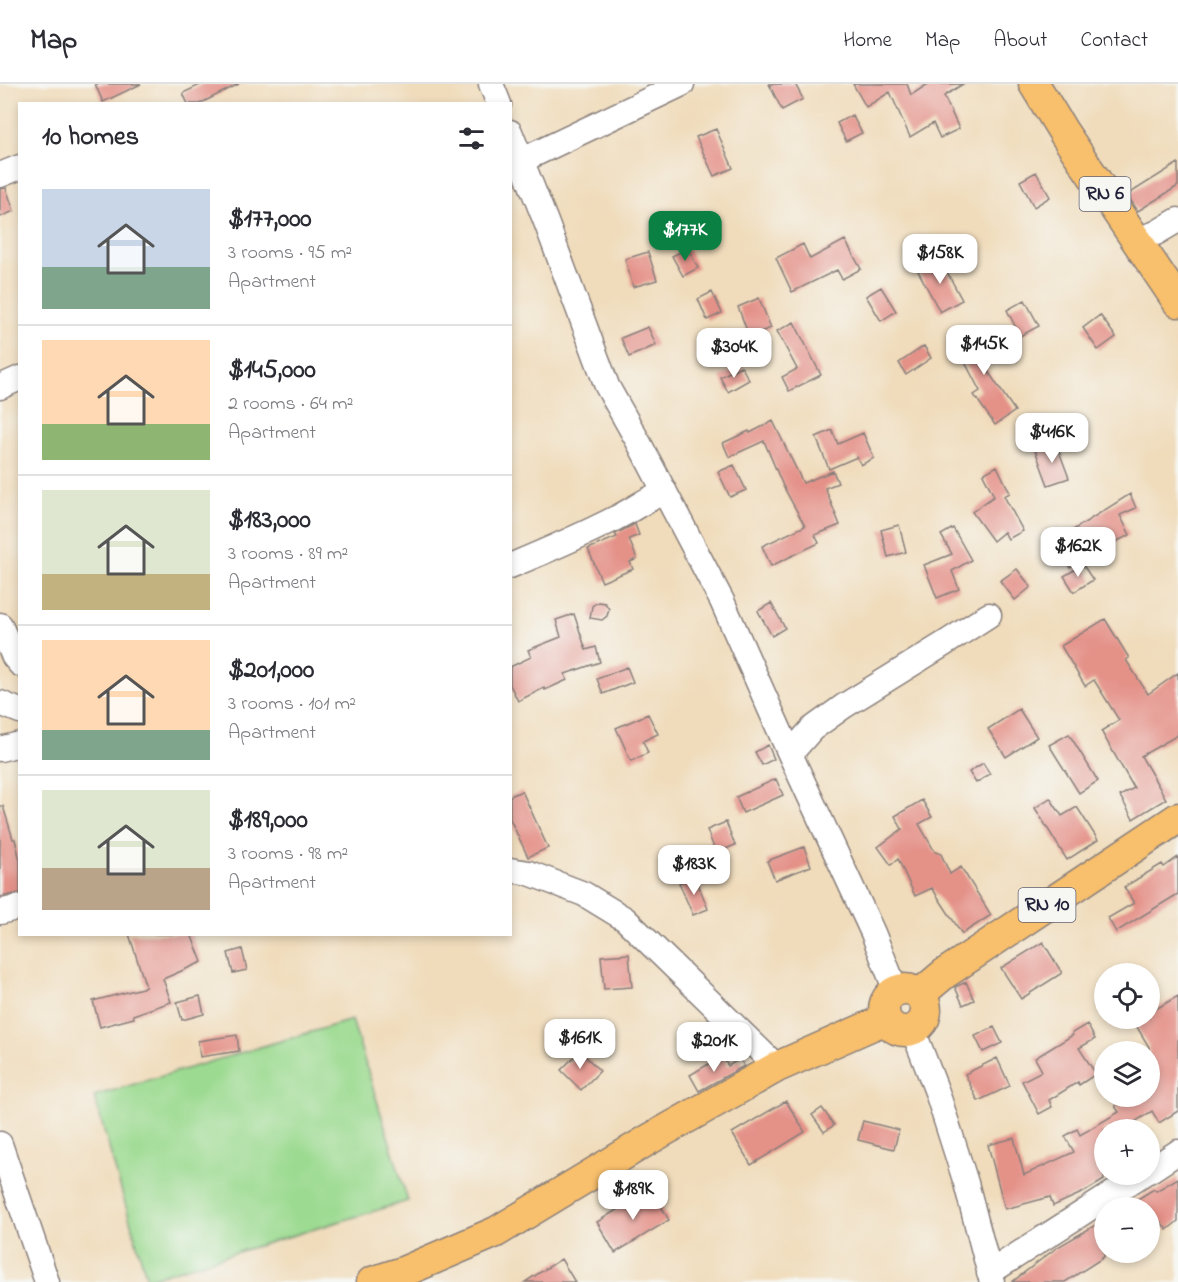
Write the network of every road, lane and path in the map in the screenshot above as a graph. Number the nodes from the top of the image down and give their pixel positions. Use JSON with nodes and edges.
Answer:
{"nodes":[{"id":1,"x":491,"y":84,"type":"edge"},
{"id":2,"x":682,"y":84,"type":"edge"},
{"id":3,"x":1034,"y":84,"type":"edge"},
{"id":4,"x":498,"y":102,"type":"edge"},
{"id":5,"x":512,"y":142,"type":"edge"},
{"id":6,"x":516,"y":163,"type":"edge"},
{"id":7,"x":18,"y":168,"type":"edge"},
{"id":8,"x":0,"y":175,"type":"edge"},
{"id":9,"x":1178,"y":220,"type":"edge"},
{"id":10,"x":1136,"y":240,"type":"junction"},
{"id":11,"x":1178,"y":302,"type":"edge"},
{"id":12,"x":18,"y":379,"type":"edge"},
{"id":13,"x":0,"y":387,"type":"edge"},
{"id":14,"x":665,"y":492,"type":"junction"},
{"id":15,"x":512,"y":565,"type":"edge"},
{"id":16,"x":989,"y":615,"type":"dead end"},
{"id":17,"x":0,"y":625,"type":"edge"},
{"id":18,"x":18,"y":661,"type":"edge"},
{"id":19,"x":0,"y":703,"type":"edge"},
{"id":20,"x":18,"y":710,"type":"edge"},
{"id":21,"x":18,"y":744,"type":"edge"},
{"id":22,"x":0,"y":749,"type":"edge"},
{"id":23,"x":790,"y":754,"type":"junction"},
{"id":24,"x":1178,"y":818,"type":"edge"},
{"id":25,"x":512,"y":870,"type":"edge"},
{"id":26,"x":18,"y":908,"type":"edge"},
{"id":27,"x":0,"y":912,"type":"edge"},
{"id":28,"x":908,"y":993,"type":"junction"},
{"id":29,"x":886,"y":1019,"type":"junction"},
{"id":30,"x":913,"y":1030,"type":"junction"},
{"id":31,"x":777,"y":1067,"type":"junction"},
{"id":32,"x":0,"y":1144,"type":"edge"},
{"id":33,"x":1178,"y":1152,"type":"edge"},
{"id":34,"x":1160,"y":1164,"type":"edge"},
{"id":35,"x":1127,"y":1185,"type":"edge"},
{"id":36,"x":991,"y":1278,"type":"edge"},
{"id":37,"x":47,"y":1282,"type":"edge"},
{"id":38,"x":372,"y":1282,"type":"edge"}],
"edges":[{"from":1,"to":4,"type":"street"},
{"from":2,"to":6,"type":"street"},
{"from":3,"to":10,"type":"main road","number":"RN 6"},
{"from":5,"to":6,"type":"street"},
{"from":6,"to":14,"type":"street"},
{"from":7,"to":8,"type":"street"},
{"from":9,"to":10,"type":"street"},
{"from":10,"to":11,"type":"main road","number":"RN 6"},
{"from":12,"to":13,"type":"street"},
{"from":14,"to":15,"type":"street"},
{"from":14,"to":23,"type":"street"},
{"from":16,"to":23,"type":"street"},
{"from":17,"to":18,"type":"street"},
{"from":19,"to":20,"type":"street"},
{"from":21,"to":22,"type":"street"},
{"from":23,"to":28,"type":"street"},
{"from":24,"to":28,"type":"main road","number":"RN 10"},
{"from":25,"to":31,"type":"street"},
{"from":26,"to":27,"type":"street"},
{"from":28,"to":29,"type":"main road","number":"RN 10"},
{"from":28,"to":30,"type":"main road"},
{"from":29,"to":30,"type":"main road"},
{"from":29,"to":31,"type":"main road"},
{"from":30,"to":36,"type":"street"},
{"from":31,"to":38,"type":"main road"},
{"from":32,"to":37,"type":"street"},
{"from":33,"to":34,"type":"street"},
{"from":35,"to":36,"type":"street"}]}
